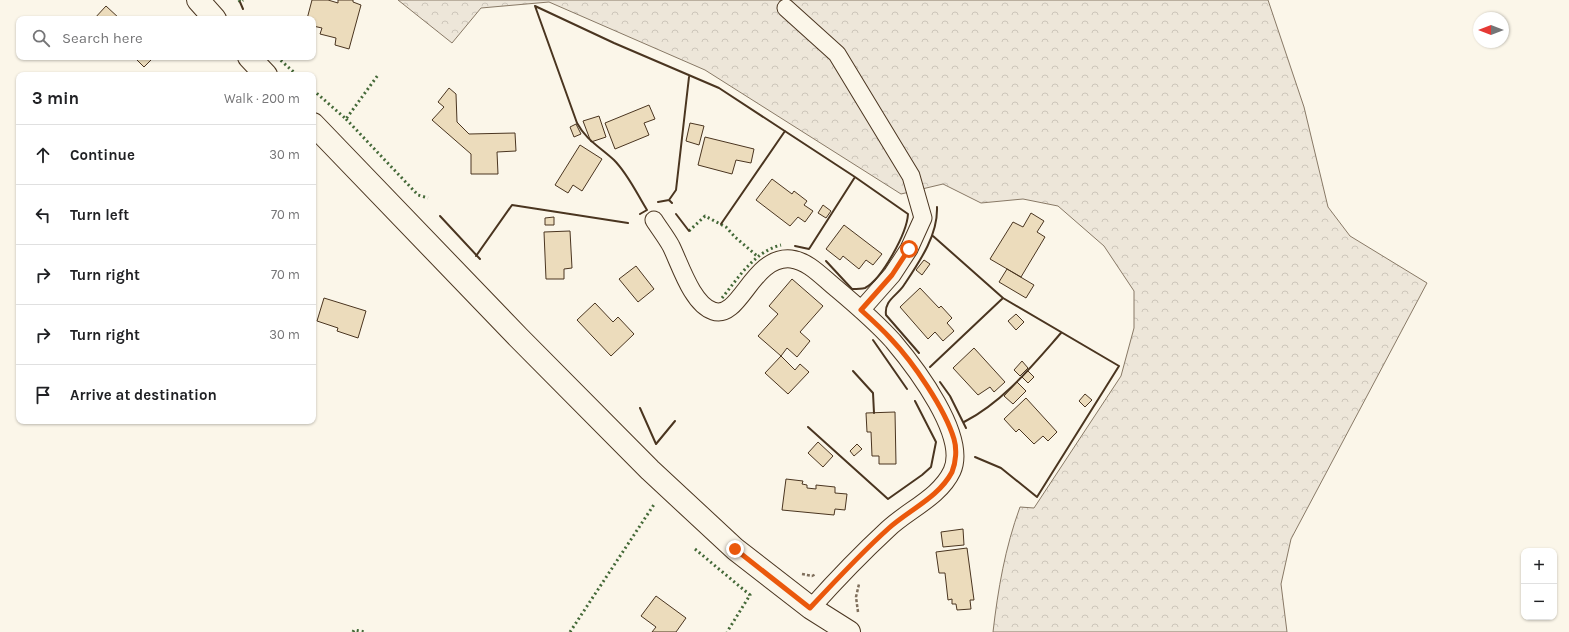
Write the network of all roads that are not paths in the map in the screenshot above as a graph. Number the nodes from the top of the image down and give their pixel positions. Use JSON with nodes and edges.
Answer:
{"nodes":[{"id":1,"x":198,"y":0,"type":"edge"},
{"id":2,"x":786,"y":8,"type":"dead end"},
{"id":3,"x":212,"y":16,"type":"edge"},
{"id":4,"x":252,"y":60,"type":"edge"},
{"id":5,"x":263,"y":72,"type":"edge"},
{"id":6,"x":316,"y":127,"type":"edge"},
{"id":7,"x":654,"y":220,"type":"dead end"},
{"id":8,"x":861,"y":310,"type":"junction"},
{"id":9,"x":810,"y":608,"type":"junction"},
{"id":10,"x":849,"y":632,"type":"edge"}],
"edges":[{"from":1,"to":3,"type":"main road"},
{"from":2,"to":8,"type":"street"},
{"from":4,"to":5,"type":"main road"},
{"from":6,"to":9,"type":"main road"},
{"from":7,"to":8,"type":"street"},
{"from":8,"to":9,"type":"street"},
{"from":9,"to":10,"type":"main road"}]}
